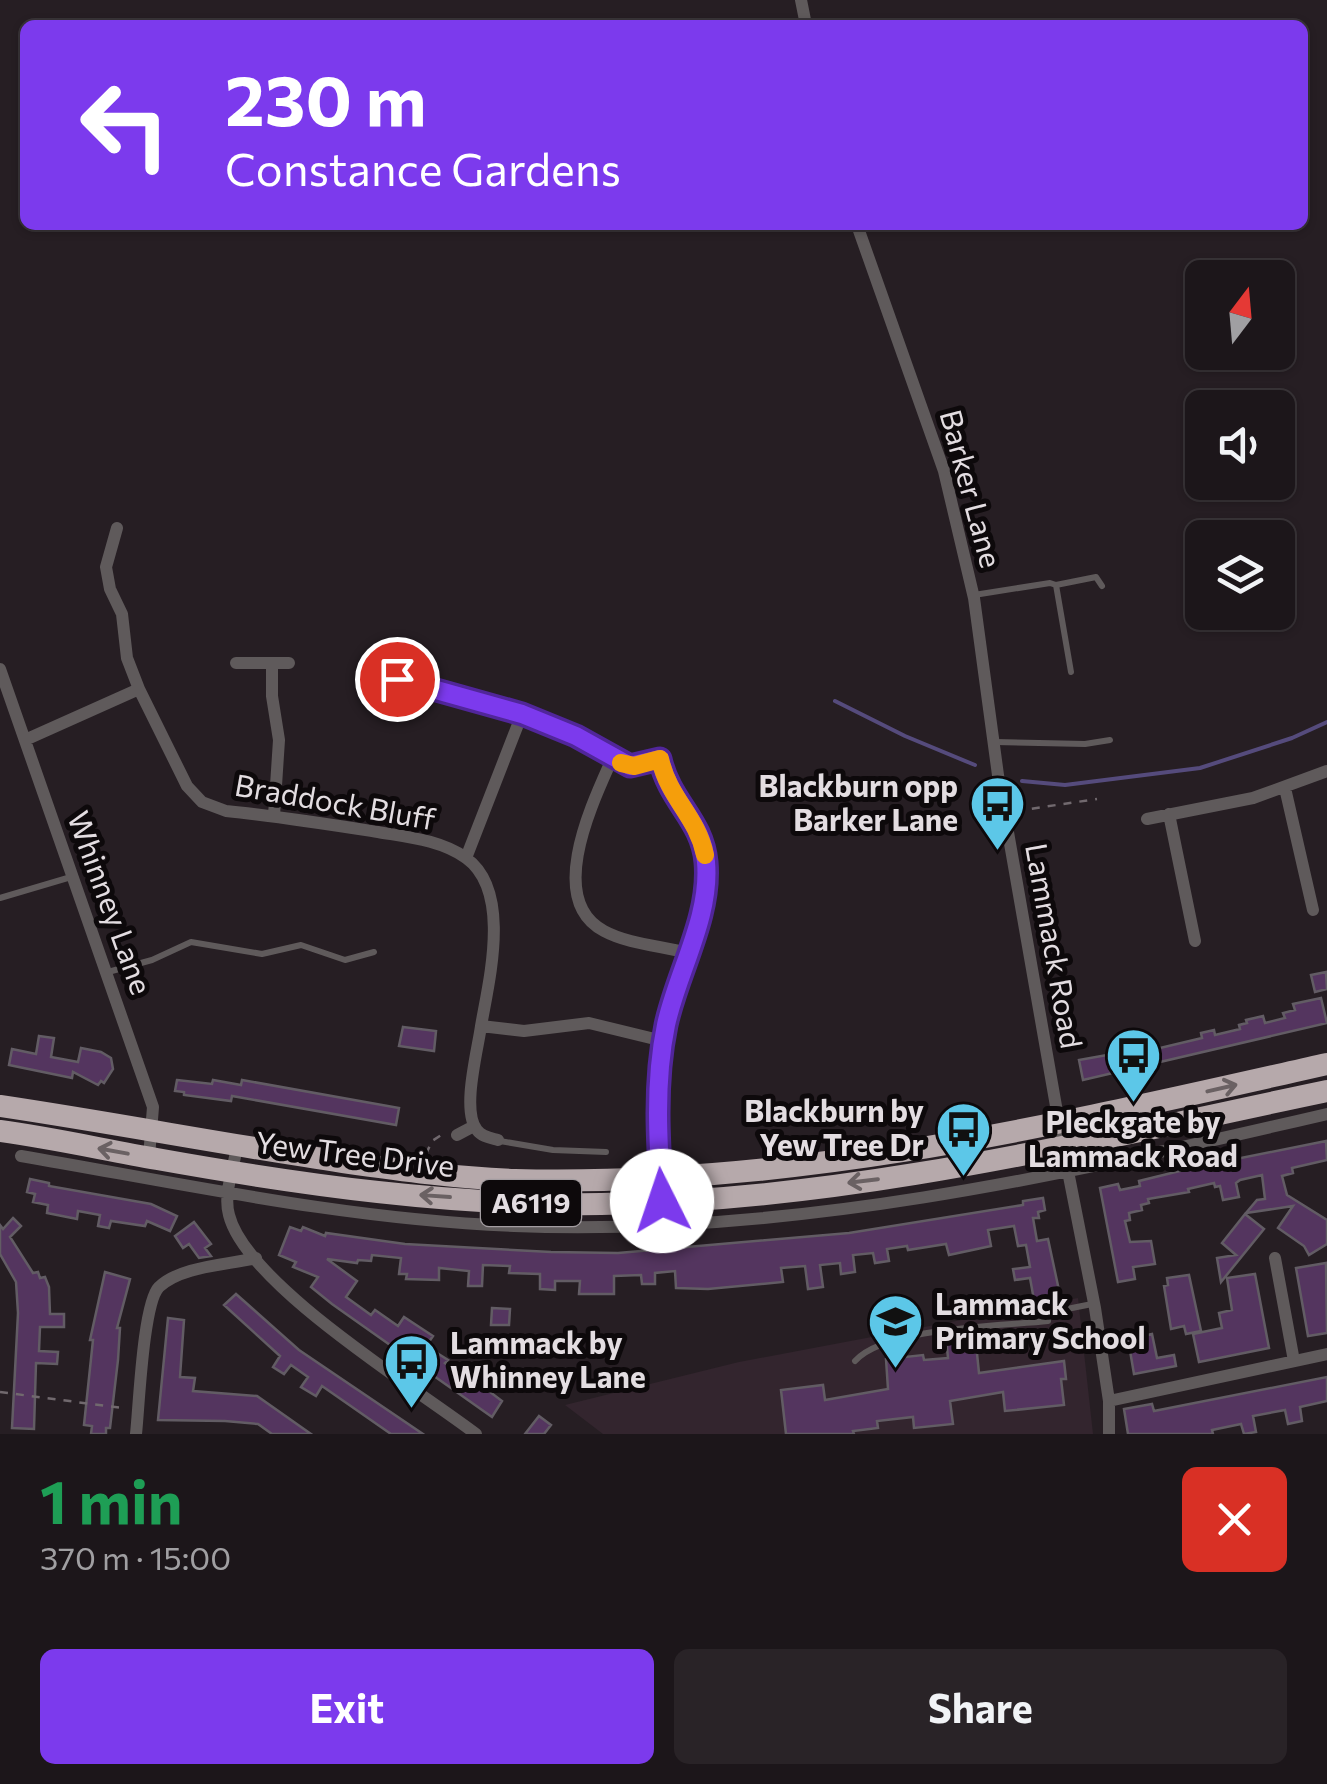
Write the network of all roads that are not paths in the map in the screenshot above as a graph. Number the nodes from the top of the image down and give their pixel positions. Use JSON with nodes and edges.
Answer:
{"nodes":[{"id":1,"x":859,"y":230,"type":"edge"},
{"id":2,"x":117,"y":528,"type":"dead end"},
{"id":3,"x":1056,"y":585,"type":"junction"},
{"id":4,"x":1102,"y":586,"type":"dead end"},
{"id":5,"x":973,"y":595,"type":"junction"},
{"id":6,"x":236,"y":663,"type":"dead end"},
{"id":7,"x":272,"y":663,"type":"junction"},
{"id":8,"x":289,"y":663,"type":"dead end"},
{"id":9,"x":0,"y":669,"type":"edge"},
{"id":10,"x":1071,"y":672,"type":"dead end"},
{"id":11,"x":375,"y":674,"type":"dead end"},
{"id":12,"x":140,"y":689,"type":"junction"},
{"id":13,"x":522,"y":714,"type":"junction"},
{"id":14,"x":25,"y":740,"type":"junction"},
{"id":15,"x":1110,"y":740,"type":"dead end"},
{"id":16,"x":994,"y":742,"type":"junction"},
{"id":17,"x":612,"y":759,"type":"junction"},
{"id":18,"x":1327,"y":771,"type":"edge"},
{"id":19,"x":998,"y":775,"type":"joint"},
{"id":20,"x":1285,"y":788,"type":"junction"},
{"id":21,"x":1169,"y":814,"type":"junction"},
{"id":22,"x":274,"y":816,"type":"junction"},
{"id":23,"x":1147,"y":819,"type":"dead end"},
{"id":24,"x":466,"y":858,"type":"junction"},
{"id":25,"x":72,"y":876,"type":"junction"},
{"id":26,"x":0,"y":898,"type":"edge"},
{"id":27,"x":1313,"y":910,"type":"dead end"},
{"id":28,"x":1195,"y":941,"type":"dead end"},
{"id":29,"x":374,"y":952,"type":"dead end"},
{"id":30,"x":688,"y":952,"type":"junction"},
{"id":31,"x":108,"y":972,"type":"junction"},
{"id":32,"x":481,"y":1026,"type":"junction"},
{"id":33,"x":663,"y":1041,"type":"junction"},
{"id":34,"x":1327,"y":1064,"type":"edge"},
{"id":35,"x":1327,"y":1091,"type":"edge"},
{"id":36,"x":0,"y":1106,"type":"edge"},
{"id":37,"x":1327,"y":1114,"type":"edge"},
{"id":38,"x":474,"y":1126,"type":"junction"},
{"id":39,"x":0,"y":1131,"type":"edge"},
{"id":40,"x":152,"y":1133,"type":"junction"},
{"id":41,"x":457,"y":1135,"type":"road end"},
{"id":42,"x":1061,"y":1135,"type":"junction"},
{"id":43,"x":498,"y":1140,"type":"joint"},
{"id":44,"x":237,"y":1146,"type":"junction"},
{"id":45,"x":606,"y":1152,"type":"dead end"},
{"id":46,"x":22,"y":1156,"type":"dead end"},
{"id":47,"x":149,"y":1158,"type":"junction"},
{"id":48,"x":1068,"y":1172,"type":"junction"},
{"id":49,"x":231,"y":1181,"type":"junction"},
{"id":50,"x":661,"y":1190,"type":"junction"},
{"id":51,"x":256,"y":1258,"type":"junction"},
{"id":52,"x":1275,"y":1258,"type":"dead end"},
{"id":53,"x":1094,"y":1304,"type":"junction"},
{"id":54,"x":1327,"y":1354,"type":"edge"},
{"id":55,"x":1294,"y":1361,"type":"junction"},
{"id":56,"x":856,"y":1362,"type":"dead end"},
{"id":57,"x":1109,"y":1400,"type":"junction"},
{"id":58,"x":136,"y":1434,"type":"edge"},
{"id":59,"x":476,"y":1434,"type":"edge"},
{"id":60,"x":1109,"y":1434,"type":"edge"}],
"edges":[{"from":1,"to":5,"type":"street","name":"Barker Lane"},
{"from":2,"to":12,"type":"street"},
{"from":3,"to":4,"type":"lane"},
{"from":3,"to":5,"type":"lane"},
{"from":3,"to":10,"type":"lane"},
{"from":5,"to":16,"type":"street","name":"Barker Lane"},
{"from":6,"to":7,"type":"street"},
{"from":7,"to":8,"type":"street"},
{"from":7,"to":22,"type":"street"},
{"from":9,"to":14,"type":"street","name":"Whinney Lane"},
{"from":11,"to":13,"type":"street"},
{"from":12,"to":14,"type":"street"},
{"from":12,"to":22,"type":"street","name":"Braddock Bluff"},
{"from":13,"to":17,"type":"street"},
{"from":13,"to":24,"type":"street"},
{"from":14,"to":25,"type":"street","name":"Whinney Lane"},
{"from":15,"to":16,"type":"lane"},
{"from":16,"to":19,"type":"street","name":"Barker Lane"},
{"from":17,"to":30,"type":"street"},
{"from":17,"to":30,"type":"street"},
{"from":18,"to":20,"type":"street"},
{"from":19,"to":42,"type":"street","name":"Lammack Road"},
{"from":20,"to":21,"type":"street"},
{"from":20,"to":27,"type":"street"},
{"from":21,"to":23,"type":"street"},
{"from":21,"to":28,"type":"street"},
{"from":22,"to":24,"type":"street","name":"Braddock Bluff"},
{"from":24,"to":32,"type":"street","name":"Braddock Bluff"},
{"from":25,"to":26,"type":"lane"},
{"from":25,"to":31,"type":"street","name":"Whinney Lane"},
{"from":29,"to":31,"type":"lane"},
{"from":30,"to":33,"type":"street"},
{"from":31,"to":40,"type":"street","name":"Whinney Lane"},
{"from":32,"to":33,"type":"street"},
{"from":32,"to":38,"type":"street","name":"Braddock Bluff"},
{"from":33,"to":50,"type":"street"},
{"from":42,"to":34,"type":"highway","number":"A6119","one_way":true},
{"from":35,"to":42,"type":"highway","number":"A6119"},
{"from":36,"to":40,"type":"highway","name":"Yew Tree Drive","number":"A6119"},
{"from":37,"to":48,"type":"street"},
{"from":38,"to":41,"type":"street"},
{"from":38,"to":43,"type":"street"},
{"from":47,"to":39,"type":"highway","name":"Yew Tree Drive","number":"A6119","one_way":true},
{"from":40,"to":44,"type":"highway","name":"Yew Tree Drive","number":"A6119"},
{"from":40,"to":47,"type":"street","name":"Whinney Lane"},
{"from":42,"to":48,"type":"street","name":"Lammack Road"},
{"from":42,"to":50,"type":"highway","name":"Yew Tree Drive","number":"A6119"},
{"from":43,"to":45,"type":"lane"},
{"from":44,"to":49,"type":"street"},
{"from":44,"to":50,"type":"highway","name":"Yew Tree Drive","number":"A6119"},
{"from":46,"to":49,"type":"street"},
{"from":47,"to":49,"type":"highway","name":"Yew Tree Drive","number":"A6119"},
{"from":48,"to":49,"type":"street"},
{"from":48,"to":53,"type":"street","name":"Lammack Road"},
{"from":50,"to":49,"type":"highway","name":"Yew Tree Drive","number":"A6119","one_way":true},
{"from":49,"to":51,"type":"street"},
{"from":51,"to":58,"type":"street"},
{"from":51,"to":59,"type":"street"},
{"from":52,"to":55,"type":"street"},
{"from":53,"to":56,"type":"lane"},
{"from":53,"to":57,"type":"street","name":"Lammack Road"},
{"from":54,"to":55,"type":"street"},
{"from":55,"to":57,"type":"street"},
{"from":57,"to":60,"type":"street","name":"Lammack Road"}]}
